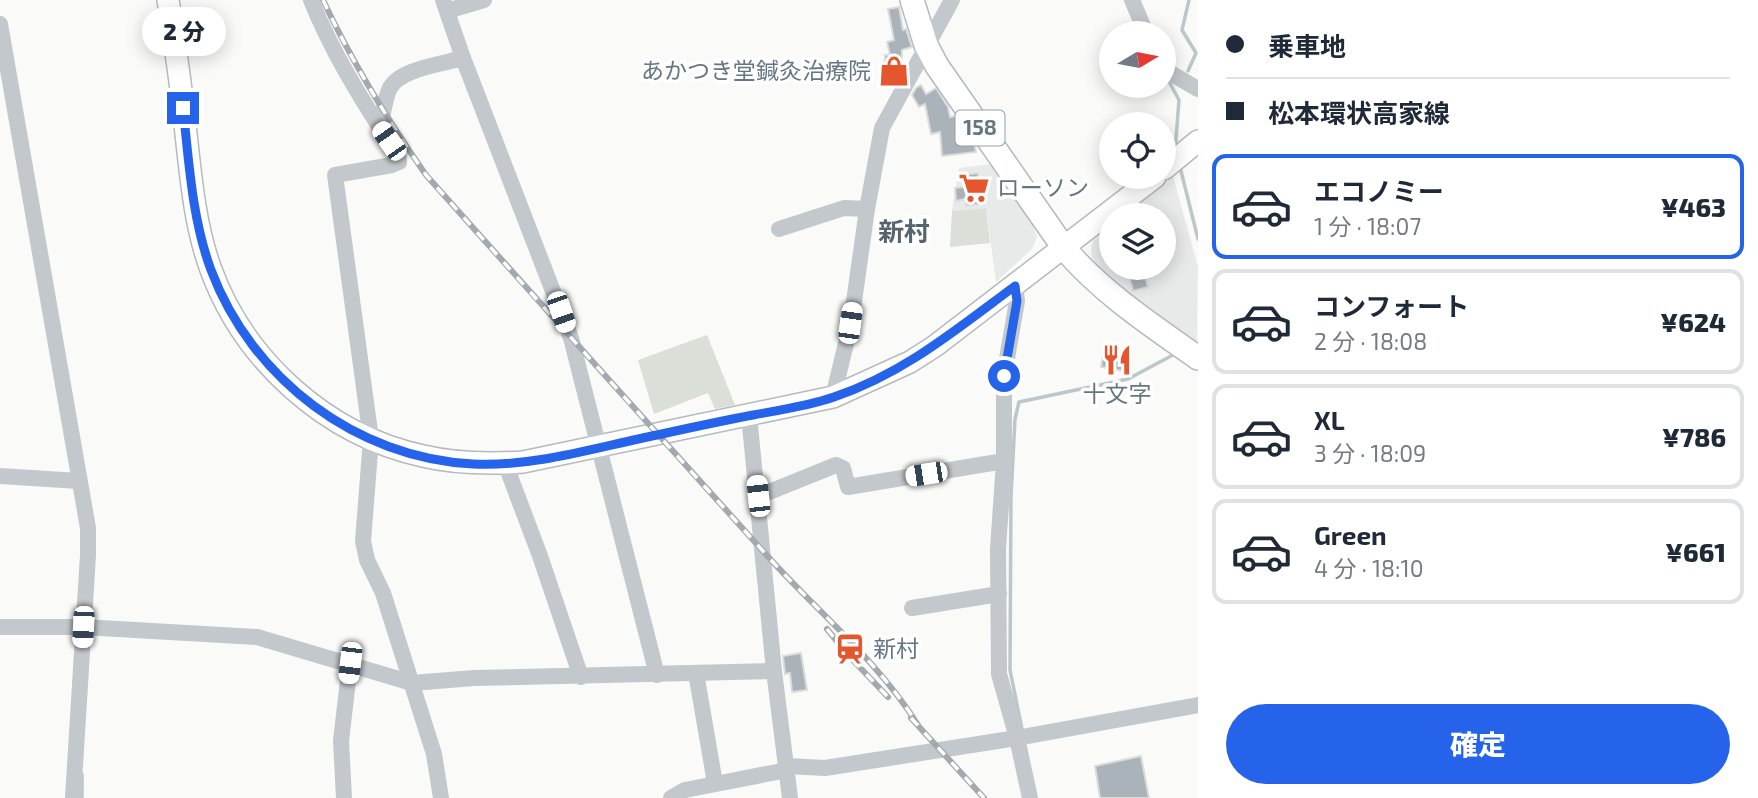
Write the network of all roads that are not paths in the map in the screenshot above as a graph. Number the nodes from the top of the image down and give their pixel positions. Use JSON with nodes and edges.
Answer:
{"nodes":[{"id":1,"x":168,"y":0,"type":"edge"},
{"id":2,"x":311,"y":0,"type":"edge"},
{"id":3,"x":484,"y":0,"type":"edge"},
{"id":4,"x":912,"y":0,"type":"edge"},
{"id":5,"x":952,"y":0,"type":"edge"},
{"id":6,"x":1132,"y":0,"type":"edge"},
{"id":7,"x":445,"y":6,"type":"edge"},
{"id":8,"x":1141,"y":21,"type":"edge"},
{"id":9,"x":0,"y":24,"type":"edge"},
{"id":10,"x":926,"y":45,"type":"junction"},
{"id":11,"x":463,"y":58,"type":"junction"},
{"id":12,"x":1176,"y":76,"type":"edge"},
{"id":13,"x":1198,"y":89,"type":"edge"},
{"id":14,"x":380,"y":128,"type":"junction"},
{"id":15,"x":1198,"y":141,"type":"edge"},
{"id":16,"x":1176,"y":159,"type":"edge"},
{"id":17,"x":1140,"y":189,"type":"edge"},
{"id":18,"x":867,"y":209,"type":"junction"},
{"id":19,"x":779,"y":229,"type":"dead end"},
{"id":20,"x":1064,"y":248,"type":"junction"},
{"id":21,"x":1015,"y":286,"type":"junction"},
{"id":22,"x":1198,"y":358,"type":"edge"},
{"id":23,"x":833,"y":397,"type":"junction"},
{"id":24,"x":749,"y":415,"type":"junction"},
{"id":25,"x":371,"y":439,"type":"junction"},
{"id":26,"x":599,"y":447,"type":"junction"},
{"id":27,"x":1004,"y":461,"type":"junction"},
{"id":28,"x":505,"y":463,"type":"junction"},
{"id":29,"x":0,"y":477,"type":"edge"},
{"id":30,"x":79,"y":481,"type":"junction"},
{"id":31,"x":758,"y":496,"type":"junction"},
{"id":32,"x":999,"y":594,"type":"junction"},
{"id":33,"x":912,"y":608,"type":"dead end"},
{"id":34,"x":0,"y":627,"type":"edge"},
{"id":35,"x":83,"y":627,"type":"junction"},
{"id":36,"x":350,"y":663,"type":"junction"},
{"id":37,"x":774,"y":671,"type":"junction"},
{"id":38,"x":696,"y":673,"type":"junction"},
{"id":39,"x":657,"y":675,"type":"junction"},
{"id":40,"x":580,"y":677,"type":"junction"},
{"id":41,"x":412,"y":683,"type":"junction"},
{"id":42,"x":1198,"y":705,"type":"edge"},
{"id":43,"x":1017,"y":738,"type":"junction"},
{"id":44,"x":787,"y":768,"type":"junction"},
{"id":45,"x":715,"y":783,"type":"junction"},
{"id":46,"x":72,"y":798,"type":"edge"},
{"id":47,"x":344,"y":798,"type":"edge"},
{"id":48,"x":441,"y":798,"type":"edge"},
{"id":49,"x":671,"y":798,"type":"edge"},
{"id":50,"x":790,"y":798,"type":"edge"},
{"id":51,"x":1030,"y":798,"type":"edge"}],
"edges":[{"from":1,"to":25,"type":"main road"},
{"from":2,"to":14,"type":"street"},
{"from":3,"to":7,"type":"street"},
{"from":4,"to":10,"type":"highway","number":"158"},
{"from":5,"to":10,"type":"street"},
{"from":6,"to":8,"type":"street"},
{"from":7,"to":11,"type":"street"},
{"from":9,"to":30,"type":"street"},
{"from":10,"to":18,"type":"street"},
{"from":10,"to":20,"type":"highway","number":"158"},
{"from":11,"to":14,"type":"street"},
{"from":11,"to":26,"type":"street"},
{"from":12,"to":13,"type":"street"},
{"from":14,"to":25,"type":"street"},
{"from":15,"to":16,"type":"main road"},
{"from":17,"to":20,"type":"main road"},
{"from":18,"to":19,"type":"street"},
{"from":18,"to":23,"type":"street"},
{"from":20,"to":21,"type":"main road"},
{"from":20,"to":22,"type":"highway","number":"158"},
{"from":21,"to":23,"type":"main road"},
{"from":21,"to":27,"type":"street"},
{"from":23,"to":24,"type":"main road"},
{"from":24,"to":26,"type":"main road"},
{"from":24,"to":31,"type":"street"},
{"from":25,"to":28,"type":"main road"},
{"from":25,"to":41,"type":"street"},
{"from":26,"to":28,"type":"main road"},
{"from":26,"to":39,"type":"street"},
{"from":27,"to":31,"type":"street"},
{"from":27,"to":32,"type":"street"},
{"from":28,"to":40,"type":"street"},
{"from":29,"to":30,"type":"street"},
{"from":30,"to":35,"type":"street"},
{"from":31,"to":37,"type":"street"},
{"from":32,"to":33,"type":"street"},
{"from":32,"to":43,"type":"street"},
{"from":34,"to":35,"type":"street"},
{"from":35,"to":36,"type":"street"},
{"from":35,"to":46,"type":"street"},
{"from":36,"to":41,"type":"street"},
{"from":36,"to":47,"type":"street"},
{"from":37,"to":38,"type":"street"},
{"from":37,"to":44,"type":"street"},
{"from":38,"to":39,"type":"street"},
{"from":38,"to":45,"type":"street"},
{"from":39,"to":40,"type":"street"},
{"from":40,"to":41,"type":"street"},
{"from":41,"to":48,"type":"street"},
{"from":42,"to":43,"type":"street"},
{"from":43,"to":44,"type":"street"},
{"from":43,"to":51,"type":"street"},
{"from":44,"to":45,"type":"street"},
{"from":44,"to":50,"type":"street"},
{"from":45,"to":49,"type":"street"}]}
